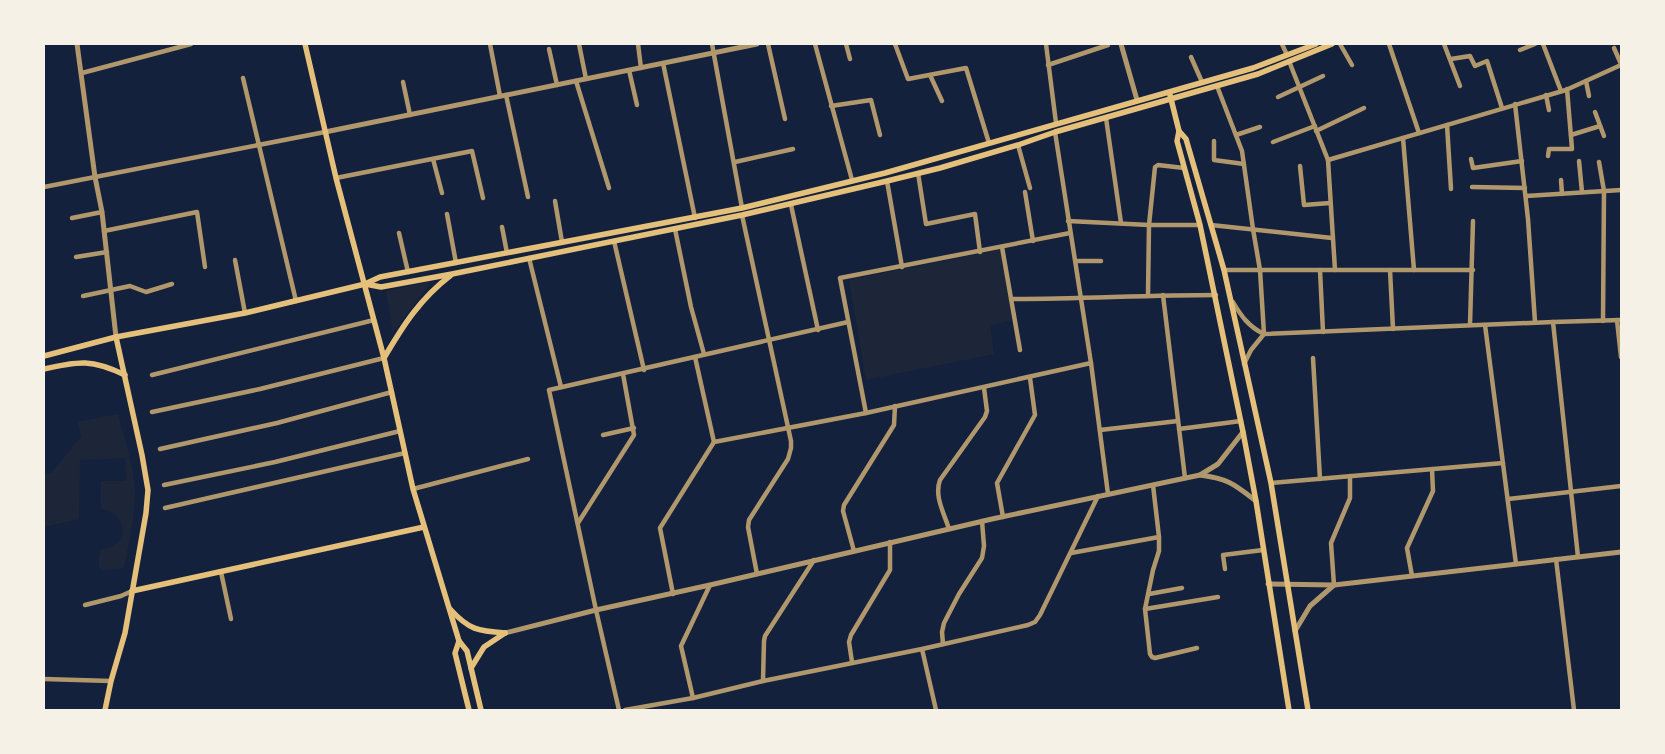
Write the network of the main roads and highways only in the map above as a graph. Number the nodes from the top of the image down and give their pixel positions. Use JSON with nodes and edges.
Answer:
{"nodes":[{"id":1,"x":305,"y":44,"type":"edge"},
{"id":2,"x":1316,"y":44,"type":"edge"},
{"id":3,"x":1332,"y":44,"type":"edge"},
{"id":4,"x":1288,"y":58,"type":"junction"},
{"id":5,"x":1169,"y":90,"type":"junction"},
{"id":6,"x":1170,"y":98,"type":"junction"},
{"id":7,"x":1178,"y":131,"type":"junction"},
{"id":8,"x":938,"y":158,"type":"junction"},
{"id":9,"x":940,"y":168,"type":"junction"},
{"id":10,"x":641,"y":229,"type":"junction"},
{"id":11,"x":643,"y":236,"type":"junction"},
{"id":12,"x":452,"y":274,"type":"junction"},
{"id":13,"x":365,"y":284,"type":"junction"},
{"id":14,"x":116,"y":337,"type":"junction"},
{"id":15,"x":44,"y":356,"type":"edge"},
{"id":16,"x":384,"y":358,"type":"junction"},
{"id":17,"x":44,"y":369,"type":"edge"},
{"id":18,"x":125,"y":376,"type":"junction"},
{"id":19,"x":424,"y":527,"type":"junction"},
{"id":20,"x":132,"y":591,"type":"junction"},
{"id":21,"x":449,"y":608,"type":"junction"},
{"id":22,"x":459,"y":641,"type":"junction"},
{"id":23,"x":471,"y":668,"type":"junction"},
{"id":24,"x":105,"y":710,"type":"edge"},
{"id":25,"x":468,"y":710,"type":"edge"},
{"id":26,"x":481,"y":710,"type":"edge"},
{"id":27,"x":1289,"y":710,"type":"edge"},
{"id":28,"x":1308,"y":710,"type":"edge"}],
"edges":[{"from":1,"to":13,"type":"main road"},
{"from":2,"to":4,"type":"main road"},
{"from":3,"to":4,"type":"main road"},
{"from":4,"to":5,"type":"main road"},
{"from":4,"to":6,"type":"main road"},
{"from":5,"to":6,"type":"main road"},
{"from":5,"to":8,"type":"main road"},
{"from":6,"to":7,"type":"main road"},
{"from":6,"to":9,"type":"main road"},
{"from":7,"to":27,"type":"main road"},
{"from":7,"to":28,"type":"main road"},
{"from":8,"to":9,"type":"main road"},
{"from":8,"to":10,"type":"main road"},
{"from":9,"to":11,"type":"main road"},
{"from":10,"to":11,"type":"main road"},
{"from":10,"to":13,"type":"main road"},
{"from":11,"to":12,"type":"main road"},
{"from":12,"to":13,"type":"main road"},
{"from":12,"to":16,"type":"main road"},
{"from":13,"to":14,"type":"main road"},
{"from":13,"to":16,"type":"main road"},
{"from":14,"to":15,"type":"main road"},
{"from":14,"to":18,"type":"main road"},
{"from":16,"to":19,"type":"main road"},
{"from":17,"to":18,"type":"main road"},
{"from":18,"to":20,"type":"main road"},
{"from":19,"to":20,"type":"main road"},
{"from":19,"to":21,"type":"main road"},
{"from":20,"to":24,"type":"main road"},
{"from":21,"to":22,"type":"main road"},
{"from":21,"to":23,"type":"main road"},
{"from":22,"to":23,"type":"main road"},
{"from":22,"to":25,"type":"main road"},
{"from":23,"to":26,"type":"main road"}]}
